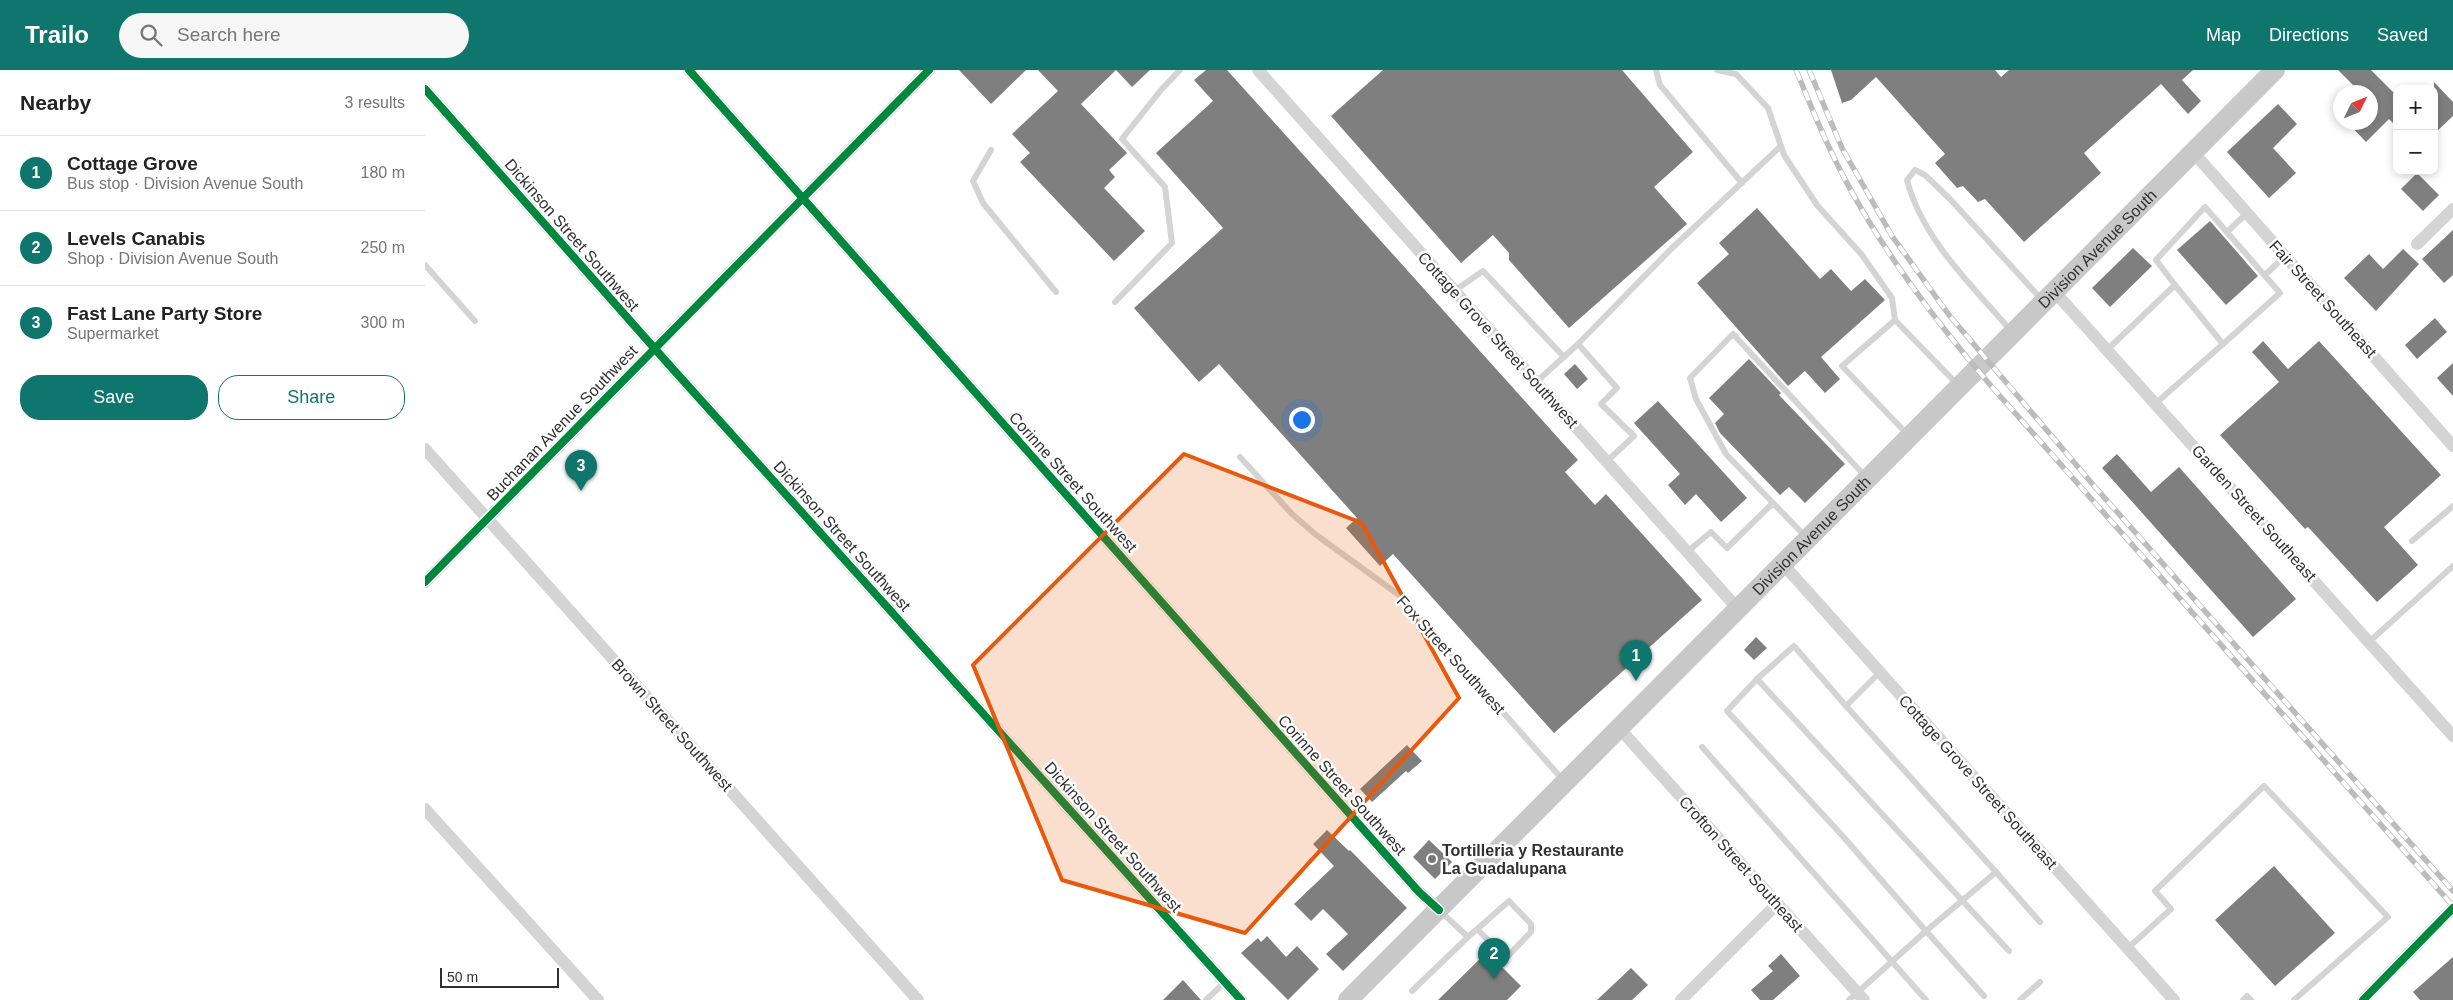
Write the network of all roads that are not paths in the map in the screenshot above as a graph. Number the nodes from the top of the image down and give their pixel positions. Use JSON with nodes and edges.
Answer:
{"nodes":[{"id":1,"x":689,"y":70,"type":"edge"},
{"id":2,"x":929,"y":70,"type":"edge"},
{"id":3,"x":1180,"y":70,"type":"edge"},
{"id":4,"x":1257,"y":70,"type":"edge"},
{"id":5,"x":1656,"y":70,"type":"edge"},
{"id":6,"x":1717,"y":70,"type":"edge"},
{"id":7,"x":2275,"y":70,"type":"edge"},
{"id":8,"x":425,"y":89,"type":"edge"},
{"id":9,"x":1781,"y":146,"type":"junction"},
{"id":10,"x":991,"y":150,"type":"dead end"},
{"id":11,"x":2193,"y":152,"type":"junction"},
{"id":12,"x":1742,"y":183,"type":"junction"},
{"id":13,"x":802,"y":197,"type":"junction"},
{"id":14,"x":2453,"y":209,"type":"edge"},
{"id":15,"x":2247,"y":213,"type":"junction"},
{"id":16,"x":2227,"y":232,"type":"junction"},
{"id":17,"x":2417,"y":244,"type":"dead end"},
{"id":18,"x":2285,"y":256,"type":"junction"},
{"id":19,"x":425,"y":265,"type":"edge"},
{"id":20,"x":2265,"y":275,"type":"junction"},
{"id":21,"x":2175,"y":285,"type":"junction"},
{"id":22,"x":1453,"y":291,"type":"junction"},
{"id":23,"x":1057,"y":292,"type":"dead end"},
{"id":24,"x":2049,"y":296,"type":"junction"},
{"id":25,"x":1115,"y":302,"type":"dead end"},
{"id":26,"x":1895,"y":320,"type":"junction"},
{"id":27,"x":475,"y":321,"type":"dead end"},
{"id":28,"x":2013,"y":333,"type":"junction"},
{"id":29,"x":1578,"y":344,"type":"junction"},
{"id":30,"x":2223,"y":344,"type":"junction"},
{"id":31,"x":654,"y":348,"type":"junction"},
{"id":32,"x":2107,"y":350,"type":"junction"},
{"id":33,"x":1564,"y":357,"type":"junction"},
{"id":34,"x":1535,"y":383,"type":"junction"},
{"id":35,"x":1959,"y":386,"type":"junction"},
{"id":36,"x":2155,"y":404,"type":"junction"},
{"id":37,"x":1909,"y":436,"type":"junction"},
{"id":38,"x":2453,"y":446,"type":"edge"},
{"id":39,"x":425,"y":449,"type":"edge"},
{"id":40,"x":1240,"y":457,"type":"dead end"},
{"id":41,"x":1606,"y":462,"type":"junction"},
{"id":42,"x":1867,"y":478,"type":"junction"},
{"id":43,"x":1773,"y":503,"type":"junction"},
{"id":44,"x":2453,"y":506,"type":"edge"},
{"id":45,"x":488,"y":519,"type":"junction"},
{"id":46,"x":1807,"y":538,"type":"junction"},
{"id":47,"x":2412,"y":541,"type":"dead end"},
{"id":48,"x":1687,"y":552,"type":"junction"},
{"id":49,"x":1782,"y":563,"type":"junction"},
{"id":50,"x":2453,"y":566,"type":"edge"},
{"id":51,"x":425,"y":582,"type":"edge"},
{"id":52,"x":1738,"y":610,"type":"junction"},
{"id":53,"x":2369,"y":642,"type":"junction"},
{"id":54,"x":1880,"y":672,"type":"junction"},
{"id":55,"x":1757,"y":679,"type":"junction"},
{"id":56,"x":1846,"y":706,"type":"junction"},
{"id":57,"x":1619,"y":728,"type":"junction"},
{"id":58,"x":2453,"y":736,"type":"edge"},
{"id":59,"x":1702,"y":747,"type":"dead end"},
{"id":60,"x":1565,"y":782,"type":"junction"},
{"id":61,"x":425,"y":809,"type":"edge"},
{"id":62,"x":1996,"y":872,"type":"junction"},
{"id":63,"x":1962,"y":900,"type":"junction"},
{"id":64,"x":1777,"y":904,"type":"junction"},
{"id":65,"x":2453,"y":908,"type":"edge"},
{"id":66,"x":1439,"y":910,"type":"junction"},
{"id":67,"x":2041,"y":922,"type":"dead end"},
{"id":68,"x":1477,"y":929,"type":"junction"},
{"id":69,"x":1926,"y":931,"type":"junction"},
{"id":70,"x":1468,"y":937,"type":"junction"},
{"id":71,"x":2128,"y":948,"type":"junction"},
{"id":72,"x":2009,"y":951,"type":"dead end"},
{"id":73,"x":1892,"y":962,"type":"junction"},
{"id":74,"x":1225,"y":982,"type":"junction"},
{"id":75,"x":2040,"y":982,"type":"dead end"},
{"id":76,"x":1412,"y":991,"type":"dead end"},
{"id":77,"x":1984,"y":996,"type":"dead end"},
{"id":78,"x":1857,"y":998,"type":"edge"},
{"id":79,"x":598,"y":1000,"type":"edge"},
{"id":80,"x":918,"y":1000,"type":"edge"},
{"id":81,"x":1206,"y":1000,"type":"edge"},
{"id":82,"x":1241,"y":1000,"type":"edge"},
{"id":83,"x":1348,"y":1000,"type":"edge"},
{"id":84,"x":1681,"y":1000,"type":"edge"},
{"id":85,"x":1926,"y":1000,"type":"edge"},
{"id":86,"x":2020,"y":1000,"type":"edge"},
{"id":87,"x":2174,"y":1000,"type":"edge"},
{"id":88,"x":2243,"y":1000,"type":"edge"},
{"id":89,"x":2251,"y":1000,"type":"edge"},
{"id":90,"x":2294,"y":1000,"type":"edge"},
{"id":91,"x":2363,"y":1000,"type":"edge"}],
"edges":[{"from":1,"to":13,"type":"street","name":"Corinne Street Southwest"},
{"from":2,"to":13,"type":"street","name":"Buchanan Avenue Southwest"},
{"from":3,"to":25,"type":"lane"},
{"from":4,"to":22,"type":"street","name":"Cottage Grove Street Southwest"},
{"from":5,"to":12,"type":"lane"},
{"from":6,"to":9,"type":"lane"},
{"from":7,"to":11,"type":"main road","name":"Division Avenue South"},
{"from":8,"to":31,"type":"street","name":"Dickinson Street Southwest"},
{"from":9,"to":12,"type":"lane"},
{"from":9,"to":26,"type":"lane"},
{"from":10,"to":23,"type":"lane"},
{"from":11,"to":15,"type":"street","name":"Fair Street Southeast"},
{"from":11,"to":24,"type":"main road","name":"Division Avenue South"},
{"from":12,"to":29,"type":"lane"},
{"from":13,"to":31,"type":"street","name":"Buchanan Avenue Southwest"},
{"from":13,"to":66,"type":"street","name":"Corinne Street Southwest"},
{"from":14,"to":17,"type":"street"},
{"from":15,"to":16,"type":"lane"},
{"from":15,"to":18,"type":"street","name":"Fair Street Southeast"},
{"from":16,"to":20,"type":"lane"},
{"from":16,"to":21,"type":"lane"},
{"from":18,"to":20,"type":"lane"},
{"from":18,"to":38,"type":"street","name":"Fair Street Southeast"},
{"from":19,"to":27,"type":"lane"},
{"from":20,"to":30,"type":"lane"},
{"from":21,"to":30,"type":"lane"},
{"from":21,"to":32,"type":"lane"},
{"from":22,"to":33,"type":"lane"},
{"from":22,"to":34,"type":"street","name":"Cottage Grove Street Southwest"},
{"from":24,"to":28,"type":"main road","name":"Division Avenue South"},
{"from":24,"to":28,"type":"lane"},
{"from":24,"to":32,"type":"street","name":"Garden Street Southeast"},
{"from":26,"to":35,"type":"lane"},
{"from":26,"to":37,"type":"lane"},
{"from":28,"to":35,"type":"main road","name":"Division Avenue South"},
{"from":29,"to":33,"type":"lane"},
{"from":29,"to":41,"type":"lane"},
{"from":30,"to":36,"type":"lane"},
{"from":31,"to":45,"type":"street","name":"Buchanan Avenue Southwest"},
{"from":31,"to":74,"type":"street","name":"Dickinson Street Southwest"},
{"from":32,"to":36,"type":"street","name":"Garden Street Southeast"},
{"from":33,"to":34,"type":"lane"},
{"from":34,"to":41,"type":"street","name":"Cottage Grove Street Southwest"},
{"from":35,"to":37,"type":"main road","name":"Division Avenue South"},
{"from":36,"to":53,"type":"street","name":"Garden Street Southeast"},
{"from":37,"to":42,"type":"main road","name":"Division Avenue South"},
{"from":39,"to":45,"type":"street","name":"Brown Street Southwest"},
{"from":40,"to":60,"type":"lane","name":"Fox Street Southwest"},
{"from":41,"to":48,"type":"street","name":"Cottage Grove Street Southwest"},
{"from":42,"to":43,"type":"lane"},
{"from":42,"to":46,"type":"main road","name":"Division Avenue South"},
{"from":43,"to":46,"type":"lane"},
{"from":43,"to":48,"type":"lane"},
{"from":44,"to":47,"type":"lane"},
{"from":45,"to":51,"type":"street","name":"Buchanan Avenue Southwest"},
{"from":45,"to":80,"type":"street","name":"Brown Street Southwest"},
{"from":46,"to":49,"type":"main road","name":"Division Avenue South"},
{"from":48,"to":52,"type":"street","name":"Cottage Grove Street Southwest"},
{"from":49,"to":52,"type":"main road","name":"Division Avenue South"},
{"from":49,"to":54,"type":"street","name":"Cottage Grove Street Southeast"},
{"from":50,"to":53,"type":"lane"},
{"from":52,"to":57,"type":"main road","name":"Division Avenue South"},
{"from":53,"to":58,"type":"street","name":"Garden Street Southeast"},
{"from":54,"to":56,"type":"lane"},
{"from":54,"to":71,"type":"street","name":"Cottage Grove Street Southeast"},
{"from":55,"to":56,"type":"lane"},
{"from":55,"to":63,"type":"lane"},
{"from":55,"to":69,"type":"lane"},
{"from":56,"to":62,"type":"lane"},
{"from":57,"to":60,"type":"main road","name":"Division Avenue South"},
{"from":57,"to":64,"type":"street","name":"Crofton Street Southeast"},
{"from":59,"to":73,"type":"lane"},
{"from":60,"to":66,"type":"main road","name":"Division Avenue South"},
{"from":61,"to":79,"type":"street"},
{"from":62,"to":63,"type":"lane"},
{"from":62,"to":67,"type":"lane"},
{"from":63,"to":69,"type":"lane"},
{"from":63,"to":72,"type":"lane"},
{"from":64,"to":78,"type":"street","name":"Crofton Street Southeast"},
{"from":64,"to":84,"type":"street"},
{"from":65,"to":91,"type":"street"},
{"from":66,"to":70,"type":"lane"},
{"from":66,"to":83,"type":"main road","name":"Division Avenue South"},
{"from":68,"to":68,"type":"lane"},
{"from":68,"to":70,"type":"lane"},
{"from":69,"to":73,"type":"lane"},
{"from":69,"to":77,"type":"lane"},
{"from":70,"to":76,"type":"lane"},
{"from":71,"to":87,"type":"street","name":"Cottage Grove Street Southeast"},
{"from":71,"to":90,"type":"lane"},
{"from":73,"to":78,"type":"lane"},
{"from":73,"to":85,"type":"lane"},
{"from":74,"to":81,"type":"lane"},
{"from":74,"to":82,"type":"street","name":"Dickinson Street Southwest"},
{"from":75,"to":86,"type":"lane"},
{"from":88,"to":89,"type":"lane"}]}
